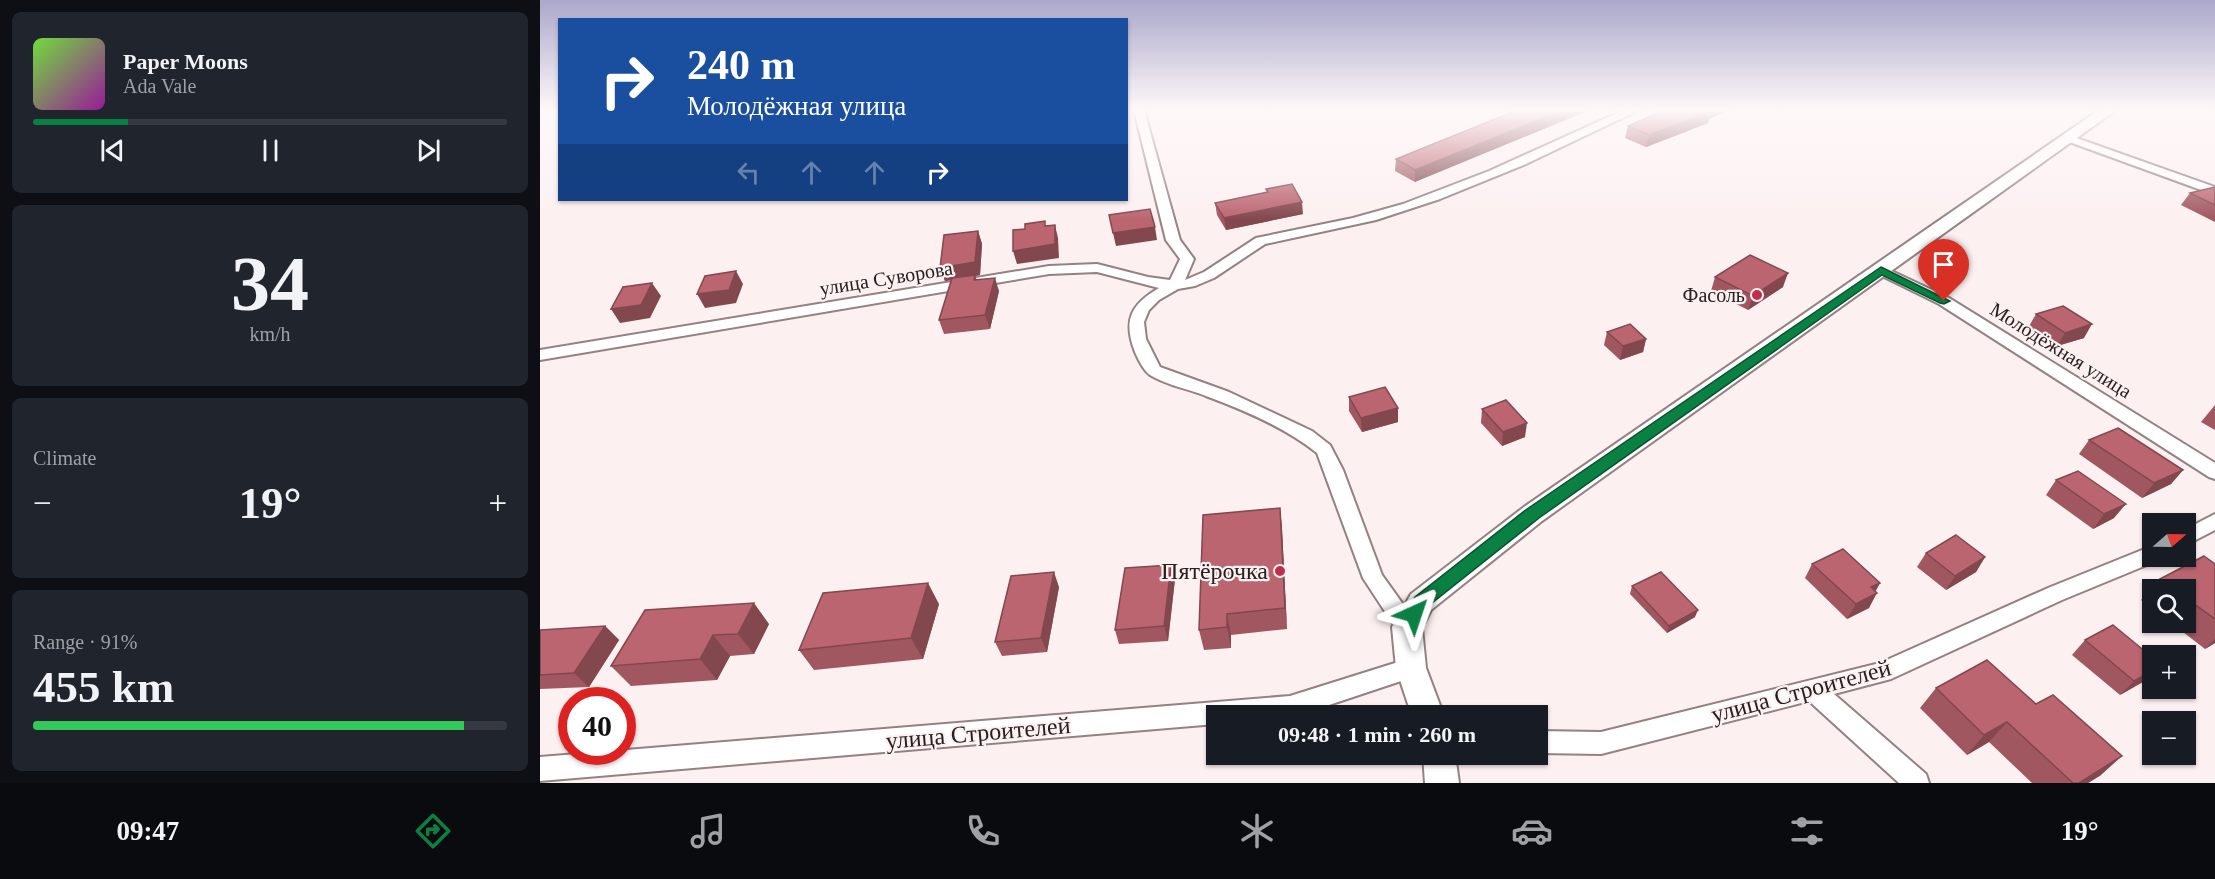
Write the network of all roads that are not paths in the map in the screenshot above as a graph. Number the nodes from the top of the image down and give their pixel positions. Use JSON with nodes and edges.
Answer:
{"nodes":[{"id":1,"x":1149,"y":147,"type":"edge"},
{"id":2,"x":1551,"y":147,"type":"edge"},
{"id":3,"x":2056,"y":147,"type":"edge"},
{"id":4,"x":2092,"y":147,"type":"edge"},
{"id":5,"x":2215,"y":191,"type":"edge"},
{"id":6,"x":1881,"y":270,"type":"junction"},
{"id":7,"x":1174,"y":285,"type":"junction"},
{"id":8,"x":540,"y":355,"type":"edge"},
{"id":9,"x":2215,"y":472,"type":"edge"},
{"id":10,"x":2215,"y":520,"type":"edge"},
{"id":11,"x":2196,"y":532,"type":"edge"},
{"id":12,"x":2142,"y":558,"type":"edge"},
{"id":13,"x":1407,"y":627,"type":"junction"},
{"id":14,"x":1411,"y":668,"type":"junction"},
{"id":15,"x":1813,"y":690,"type":"junction"},
{"id":16,"x":1424,"y":705,"type":"edge"},
{"id":17,"x":1548,"y":742,"type":"edge"},
{"id":18,"x":1440,"y":765,"type":"edge"},
{"id":19,"x":540,"y":769,"type":"edge"},
{"id":20,"x":1442,"y":783,"type":"edge"},
{"id":21,"x":1917,"y":783,"type":"edge"}],
"edges":[{"from":1,"to":7,"type":"street"},
{"from":2,"to":7,"type":"street","name":"улица Суворова"},
{"from":3,"to":6,"type":"street"},
{"from":4,"to":5,"type":"street"},
{"from":6,"to":9,"type":"street","name":"Молодёжная улица"},
{"from":6,"to":13,"type":"street"},
{"from":7,"to":8,"type":"street","name":"улица Суворова"},
{"from":7,"to":13,"type":"street"},
{"from":10,"to":11,"type":"street"},
{"from":12,"to":15,"type":"street","name":"улица Строителей"},
{"from":13,"to":14,"type":"street"},
{"from":14,"to":16,"type":"street"},
{"from":14,"to":19,"type":"street","name":"улица Строителей"},
{"from":15,"to":17,"type":"street","name":"улица Строителей"},
{"from":15,"to":21,"type":"street"},
{"from":18,"to":20,"type":"street"}]}
